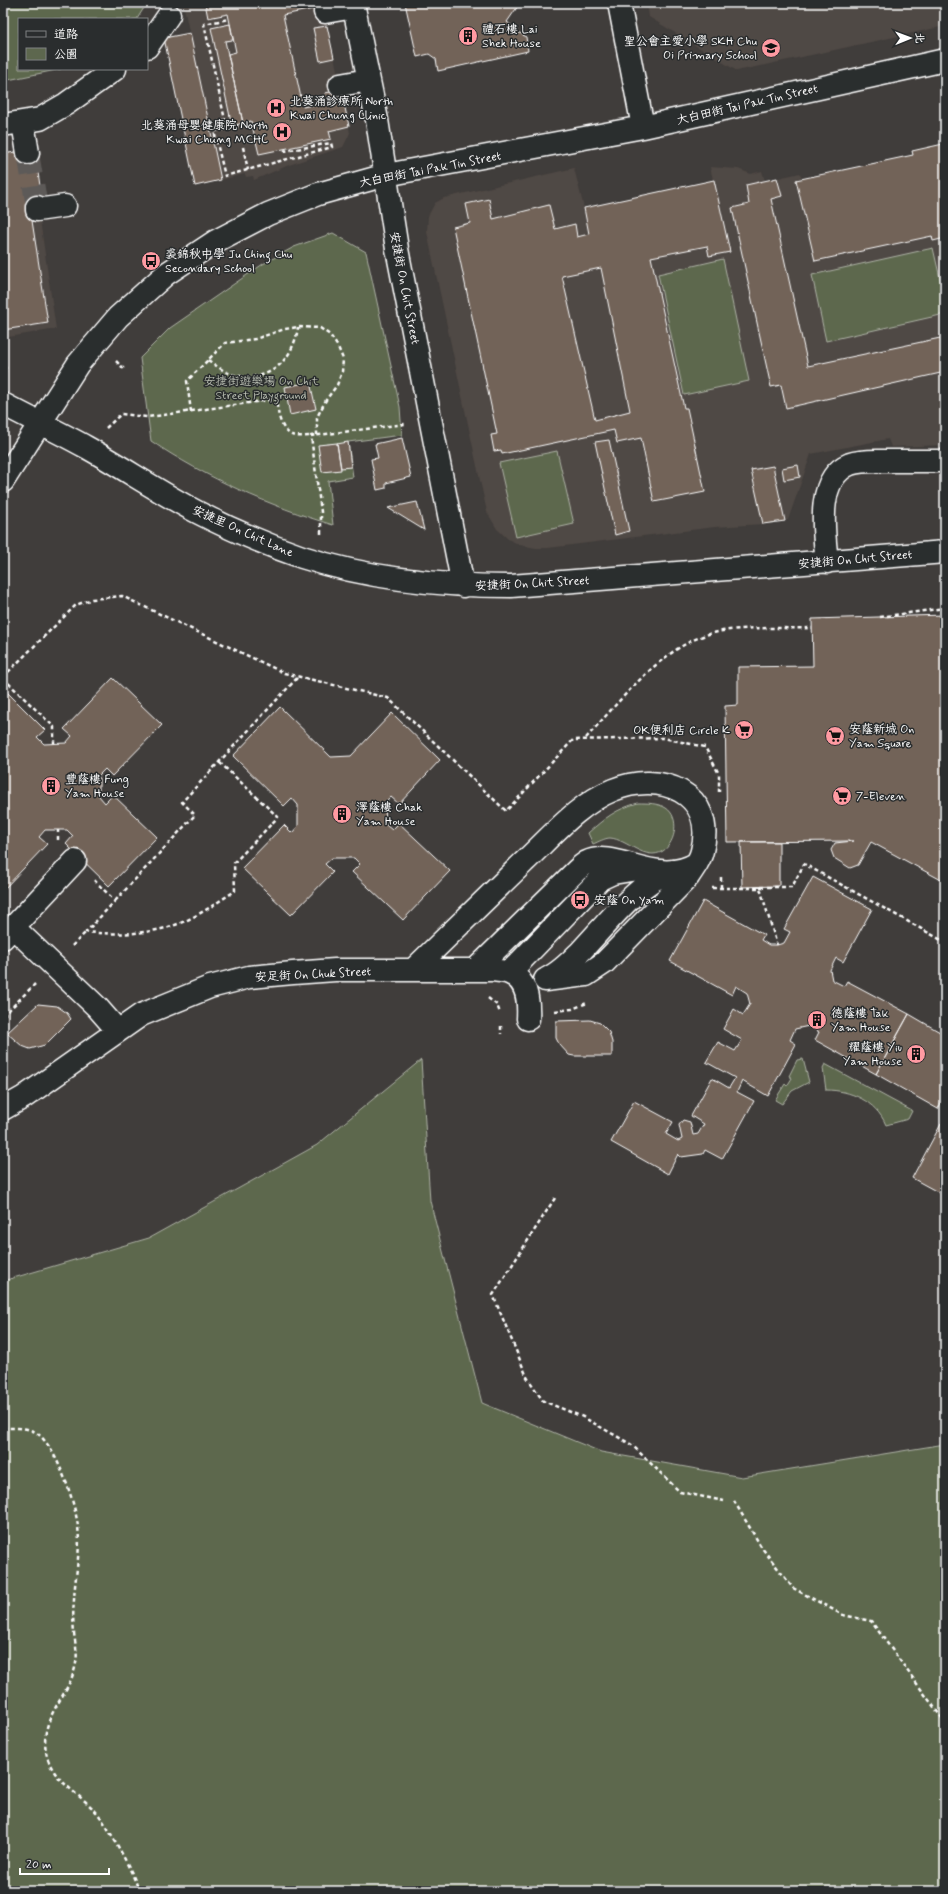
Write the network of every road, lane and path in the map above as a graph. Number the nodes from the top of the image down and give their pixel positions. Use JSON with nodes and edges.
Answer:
{"nodes":[{"id":1,"x":619,"y":3,"type":"edge"},
{"id":2,"x":354,"y":5,"type":"edge"},
{"id":3,"x":325,"y":12,"type":"dead end"},
{"id":4,"x":169,"y":15,"type":"dead end"},
{"id":5,"x":229,"y":19,"type":"dead end"},
{"id":6,"x":148,"y":46,"type":"edge"},
{"id":7,"x":945,"y":60,"type":"edge"},
{"id":8,"x":115,"y":70,"type":"edge"},
{"id":9,"x":368,"y":80,"type":"junction"},
{"id":10,"x":340,"y":85,"type":"dead end"},
{"id":11,"x":22,"y":122,"type":"edge"},
{"id":12,"x":237,"y":124,"type":"dead end"},
{"id":13,"x":643,"y":128,"type":"junction"},
{"id":14,"x":227,"y":129,"type":"junction"},
{"id":15,"x":243,"y":147,"type":"dead end"},
{"id":16,"x":285,"y":149,"type":"dead end"},
{"id":17,"x":28,"y":153,"type":"tunnel mouth"},
{"id":18,"x":248,"y":170,"type":"junction"},
{"id":19,"x":386,"y":175,"type":"junction"},
{"id":20,"x":65,"y":206,"type":"dead end"},
{"id":21,"x":37,"y":207,"type":"dead end"},
{"id":22,"x":298,"y":327,"type":"junction"},
{"id":23,"x":208,"y":360,"type":"junction"},
{"id":24,"x":3,"y":368,"type":"edge"},
{"id":25,"x":3,"y":375,"type":"edge"},
{"id":26,"x":3,"y":404,"type":"edge"},
{"id":27,"x":191,"y":412,"type":"junction"},
{"id":28,"x":121,"y":414,"type":"dead end"},
{"id":29,"x":411,"y":423,"type":"dead end"},
{"id":30,"x":40,"y":424,"type":"junction"},
{"id":31,"x":317,"y":435,"type":"junction"},
{"id":32,"x":311,"y":436,"type":"junction"},
{"id":33,"x":945,"y":461,"type":"edge"},
{"id":34,"x":3,"y":481,"type":"edge"},
{"id":35,"x":321,"y":536,"type":"dead end"},
{"id":36,"x":945,"y":552,"type":"edge"},
{"id":37,"x":827,"y":562,"type":"junction"},
{"id":38,"x":463,"y":586,"type":"junction"},
{"id":39,"x":945,"y":608,"type":"edge"},
{"id":40,"x":880,"y":617,"type":"dead end"},
{"id":41,"x":812,"y":628,"type":"dead end"},
{"id":42,"x":298,"y":677,"type":"junction"},
{"id":43,"x":3,"y":678,"type":"edge"},
{"id":44,"x":586,"y":739,"type":"junction"},
{"id":45,"x":54,"y":743,"type":"dead end"},
{"id":46,"x":218,"y":761,"type":"junction"},
{"id":47,"x":719,"y":797,"type":"dead end"},
{"id":48,"x":58,"y":830,"type":"dead end"},
{"id":49,"x":75,"y":861,"type":"junction"},
{"id":50,"x":697,"y":863,"type":"junction"},
{"id":51,"x":646,"y":870,"type":"junction"},
{"id":52,"x":672,"y":871,"type":"junction"},
{"id":53,"x":721,"y":873,"type":"dead end"},
{"id":54,"x":760,"y":886,"type":"dead end"},
{"id":55,"x":721,"y":888,"type":"dead end"},
{"id":56,"x":115,"y":901,"type":"junction"},
{"id":57,"x":8,"y":932,"type":"edge"},
{"id":58,"x":945,"y":942,"type":"edge"},
{"id":59,"x":413,"y":970,"type":"junction"},
{"id":60,"x":475,"y":970,"type":"junction"},
{"id":61,"x":509,"y":973,"type":"junction"},
{"id":62,"x":545,"y":980,"type":"junction"},
{"id":63,"x":525,"y":988,"type":"junction"},
{"id":64,"x":484,"y":995,"type":"dead end"},
{"id":65,"x":528,"y":1019,"type":"dead end"},
{"id":66,"x":118,"y":1031,"type":"junction"},
{"id":67,"x":501,"y":1034,"type":"dead end"},
{"id":68,"x":3,"y":1109,"type":"edge"},
{"id":69,"x":555,"y":1198,"type":"dead end"},
{"id":70,"x":3,"y":1428,"type":"edge"},
{"id":71,"x":724,"y":1501,"type":"dead end"},
{"id":72,"x":734,"y":1501,"type":"dead end"},
{"id":73,"x":945,"y":1722,"type":"edge"},
{"id":74,"x":139,"y":1891,"type":"edge"}],
"edges":[{"from":1,"to":13,"type":"street"},
{"from":2,"to":3,"type":"street"},
{"from":2,"to":9,"type":"street","name":"安捷街 On Chit Street"},
{"from":4,"to":6,"type":"street"},
{"from":5,"to":14,"type":"path"},
{"from":7,"to":13,"type":"street","name":"大白田街 Tai Pak Tin Street"},
{"from":8,"to":11,"type":"street"},
{"from":9,"to":10,"type":"street"},
{"from":9,"to":19,"type":"street","name":"安捷街 On Chit Street"},
{"from":11,"to":17,"type":"street"},
{"from":12,"to":14,"type":"path"},
{"from":13,"to":19,"type":"street","name":"大白田街 Tai Pak Tin Street"},
{"from":14,"to":18,"type":"path"},
{"from":15,"to":18,"type":"path"},
{"from":16,"to":18,"type":"path"},
{"from":19,"to":30,"type":"street","name":"大白田街 Tai Pak Tin Street"},
{"from":19,"to":38,"type":"street","name":"安捷街 On Chit Street"},
{"from":20,"to":21,"type":"street"},
{"from":22,"to":23,"type":"path"},
{"from":22,"to":23,"type":"path"},
{"from":22,"to":31,"type":"path"},
{"from":23,"to":27,"type":"path"},
{"from":24,"to":25,"type":"path"},
{"from":26,"to":30,"type":"street"},
{"from":27,"to":28,"type":"path"},
{"from":27,"to":32,"type":"path"},
{"from":29,"to":31,"type":"path"},
{"from":30,"to":34,"type":"street","name":"大白田街 Tai Pak Tin Street"},
{"from":30,"to":38,"type":"street","name":"安捷里 On Chit Lane"},
{"from":31,"to":32,"type":"path"},
{"from":32,"to":35,"type":"path"},
{"from":33,"to":37,"type":"street"},
{"from":36,"to":37,"type":"street","name":"安捷街 On Chit Street"},
{"from":37,"to":38,"type":"street","name":"安捷街 On Chit Street"},
{"from":39,"to":40,"type":"path"},
{"from":41,"to":44,"type":"path"},
{"from":42,"to":43,"type":"path"},
{"from":42,"to":44,"type":"path"},
{"from":42,"to":46,"type":"path"},
{"from":43,"to":45,"type":"path"},
{"from":44,"to":47,"type":"path"},
{"from":46,"to":56,"type":"path"},
{"from":46,"to":56,"type":"path"},
{"from":48,"to":49,"type":"path"},
{"from":49,"to":56,"type":"path"},
{"from":49,"to":57,"type":"street"},
{"from":50,"to":52,"type":"street"},
{"from":50,"to":59,"type":"street"},
{"from":50,"to":62,"type":"street"},
{"from":51,"to":52,"type":"street"},
{"from":51,"to":60,"type":"street"},
{"from":51,"to":61,"type":"street"},
{"from":52,"to":62,"type":"street"},
{"from":53,"to":55,"type":"path"},
{"from":54,"to":58,"type":"path"},
{"from":57,"to":66,"type":"street"},
{"from":59,"to":60,"type":"street","name":"安足街 On Chuk Street"},
{"from":59,"to":66,"type":"street","name":"安足街 On Chuk Street"},
{"from":60,"to":61,"type":"street","name":"安足街 On Chuk Street"},
{"from":61,"to":63,"type":"street"},
{"from":62,"to":63,"type":"street"},
{"from":63,"to":65,"type":"street"},
{"from":64,"to":67,"type":"path"},
{"from":66,"to":68,"type":"street","name":"安足街 On Chuk Street"},
{"from":69,"to":71,"type":"path"},
{"from":70,"to":74,"type":"path"},
{"from":72,"to":73,"type":"path"}]}
